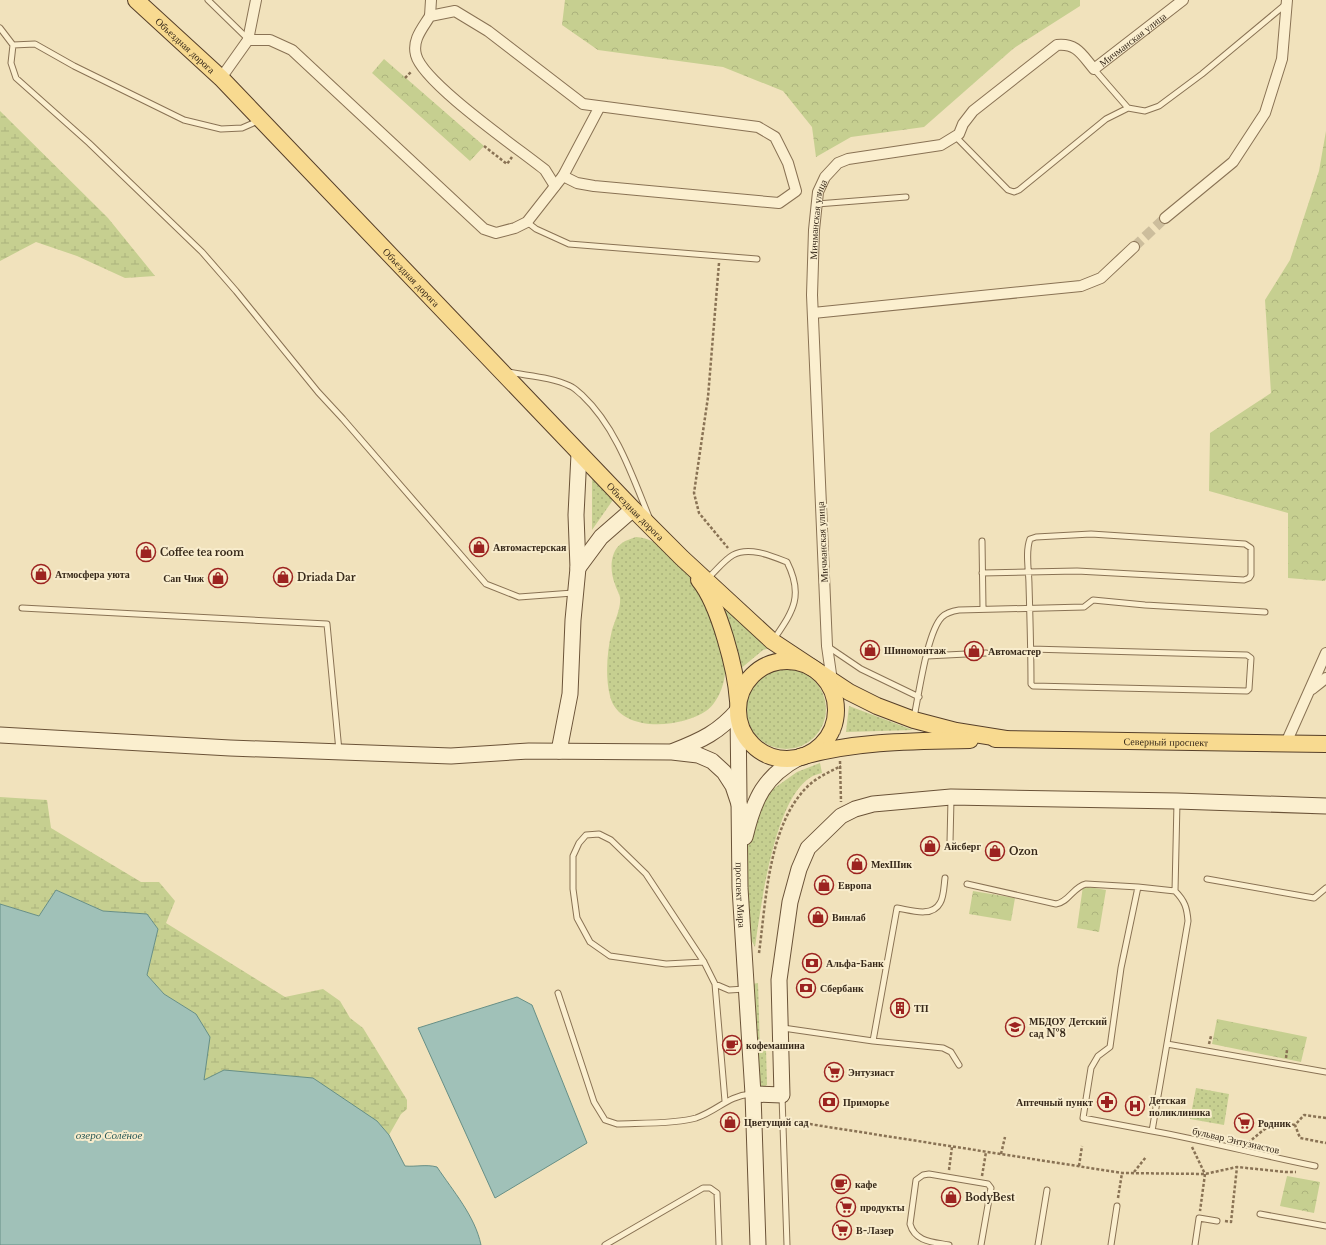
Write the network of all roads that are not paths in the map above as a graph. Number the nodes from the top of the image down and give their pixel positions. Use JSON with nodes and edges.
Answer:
{"nodes":[{"id":1,"x":136,"y":0,"type":"edge"},
{"id":2,"x":208,"y":0,"type":"edge"},
{"id":3,"x":256,"y":0,"type":"edge"},
{"id":4,"x":431,"y":0,"type":"edge"},
{"id":5,"x":1183,"y":0,"type":"edge"},
{"id":6,"x":1287,"y":2,"type":"edge"},
{"id":7,"x":214,"y":3,"type":"edge"},
{"id":8,"x":430,"y":16,"type":"junction"},
{"id":9,"x":0,"y":28,"type":"edge"},
{"id":10,"x":248,"y":40,"type":"junction"},
{"id":11,"x":13,"y":45,"type":"junction"},
{"id":12,"x":1094,"y":69,"type":"junction"},
{"id":13,"x":221,"y":78,"type":"junction"},
{"id":14,"x":599,"y":108,"type":"junction"},
{"id":15,"x":1128,"y":108,"type":"junction"},
{"id":16,"x":261,"y":120,"type":"junction"},
{"id":17,"x":956,"y":137,"type":"junction"},
{"id":18,"x":563,"y":176,"type":"junction"},
{"id":19,"x":555,"y":186,"type":"junction"},
{"id":20,"x":906,"y":197,"type":"dead end"},
{"id":21,"x":816,"y":204,"type":"junction"},
{"id":22,"x":1166,"y":218,"type":"tunnel mouth"},
{"id":23,"x":526,"y":222,"type":"junction"},
{"id":24,"x":1134,"y":247,"type":"tunnel mouth"},
{"id":25,"x":757,"y":258,"type":"dead end"},
{"id":26,"x":813,"y":313,"type":"junction"},
{"id":27,"x":500,"y":371,"type":"junction"},
{"id":28,"x":579,"y":454,"type":"junction"},
{"id":29,"x":633,"y":509,"type":"junction"},
{"id":30,"x":655,"y":531,"type":"junction"},
{"id":31,"x":982,"y":541,"type":"dead end"},
{"id":32,"x":682,"y":558,"type":"junction"},
{"id":33,"x":578,"y":568,"type":"junction"},
{"id":34,"x":1029,"y":572,"type":"junction"},
{"id":35,"x":982,"y":573,"type":"junction"},
{"id":36,"x":706,"y":580,"type":"junction"},
{"id":37,"x":574,"y":593,"type":"junction"},
{"id":38,"x":1030,"y":607,"type":"junction"},
{"id":39,"x":22,"y":608,"type":"dead end"},
{"id":40,"x":983,"y":608,"type":"junction"},
{"id":41,"x":1265,"y":612,"type":"dead end"},
{"id":42,"x":772,"y":641,"type":"junction"},
{"id":43,"x":828,"y":646,"type":"junction"},
{"id":44,"x":1031,"y":649,"type":"junction"},
{"id":45,"x":986,"y":653,"type":"dead end"},
{"id":46,"x":1326,"y":653,"type":"edge"},
{"id":47,"x":927,"y":656,"type":"junction"},
{"id":48,"x":812,"y":668,"type":"junction"},
{"id":49,"x":1326,"y":678,"type":"edge"},
{"id":50,"x":832,"y":681,"type":"junction"},
{"id":51,"x":1310,"y":690,"type":"junction"},
{"id":52,"x":919,"y":697,"type":"junction"},
{"id":53,"x":835,"y":702,"type":"junction"},
{"id":54,"x":738,"y":710,"type":"junction"},
{"id":55,"x":914,"y":720,"type":"junction"},
{"id":56,"x":0,"y":735,"type":"edge"},
{"id":57,"x":1006,"y":739,"type":"junction"},
{"id":58,"x":1286,"y":743,"type":"junction"},
{"id":59,"x":1326,"y":744,"type":"edge"},
{"id":60,"x":559,"y":751,"type":"junction"},
{"id":61,"x":339,"y":752,"type":"junction"},
{"id":62,"x":672,"y":752,"type":"junction"},
{"id":63,"x":800,"y":757,"type":"junction"},
{"id":64,"x":951,"y":797,"type":"junction"},
{"id":65,"x":1177,"y":801,"type":"junction"},
{"id":66,"x":1326,"y":806,"type":"edge"},
{"id":67,"x":740,"y":807,"type":"junction"},
{"id":68,"x":950,"y":842,"type":"dead end"},
{"id":69,"x":945,"y":878,"type":"dead end"},
{"id":70,"x":1207,"y":879,"type":"dead end"},
{"id":71,"x":967,"y":884,"type":"dead end"},
{"id":72,"x":1138,"y":887,"type":"junction"},
{"id":73,"x":740,"y":888,"type":"junction"},
{"id":74,"x":1326,"y":888,"type":"edge"},
{"id":75,"x":1175,"y":891,"type":"junction"},
{"id":76,"x":704,"y":962,"type":"junction"},
{"id":77,"x":715,"y":984,"type":"junction"},
{"id":78,"x":746,"y":989,"type":"junction"},
{"id":79,"x":558,"y":993,"type":"dead end"},
{"id":80,"x":780,"y":1027,"type":"junction"},
{"id":81,"x":873,"y":1041,"type":"junction"},
{"id":82,"x":1167,"y":1044,"type":"junction"},
{"id":83,"x":959,"y":1065,"type":"dead end"},
{"id":84,"x":1326,"y":1072,"type":"edge"},
{"id":85,"x":753,"y":1094,"type":"junction"},
{"id":86,"x":782,"y":1095,"type":"junction"},
{"id":87,"x":725,"y":1101,"type":"junction"},
{"id":88,"x":1152,"y":1132,"type":"junction"},
{"id":89,"x":1315,"y":1166,"type":"road end"},
{"id":90,"x":1047,"y":1190,"type":"dead end"},
{"id":91,"x":1117,"y":1206,"type":"road end"},
{"id":92,"x":1260,"y":1214,"type":"dead end"},
{"id":93,"x":1217,"y":1221,"type":"dead end"},
{"id":94,"x":1326,"y":1226,"type":"edge"},
{"id":95,"x":606,"y":1245,"type":"edge"},
{"id":96,"x":719,"y":1245,"type":"edge"},
{"id":97,"x":758,"y":1245,"type":"edge"},
{"id":98,"x":787,"y":1245,"type":"edge"},
{"id":99,"x":949,"y":1245,"type":"edge"},
{"id":100,"x":981,"y":1245,"type":"edge"},
{"id":101,"x":1038,"y":1245,"type":"edge"},
{"id":102,"x":1111,"y":1245,"type":"edge"},
{"id":103,"x":1194,"y":1245,"type":"edge"}],
"edges":[{"from":1,"to":13,"type":"main road","name":"Объездная дорога"},
{"from":2,"to":7,"type":"lane"},
{"from":3,"to":10,"type":"street"},
{"from":4,"to":8,"type":"street"},
{"from":5,"to":12,"type":"street","name":"Мичманская улица"},
{"from":6,"to":15,"type":"lane"},
{"from":6,"to":22,"type":"street"},
{"from":7,"to":10,"type":"lane"},
{"from":8,"to":14,"type":"street"},
{"from":8,"to":19,"type":"street"},
{"from":9,"to":11,"type":"lane"},
{"from":10,"to":13,"type":"street"},
{"from":10,"to":23,"type":"street"},
{"from":11,"to":16,"type":"lane"},
{"from":11,"to":37,"type":"lane"},
{"from":12,"to":15,"type":"lane"},
{"from":12,"to":17,"type":"street","name":"Мичманская улица"},
{"from":13,"to":16,"type":"main road","name":"Объездная дорога"},
{"from":14,"to":18,"type":"street"},
{"from":14,"to":18,"type":"street"},
{"from":15,"to":17,"type":"lane"},
{"from":16,"to":27,"type":"main road","name":"Объездная дорога"},
{"from":17,"to":21,"type":"street","name":"Мичманская улица"},
{"from":18,"to":19,"type":"street"},
{"from":19,"to":23,"type":"street"},
{"from":20,"to":21,"type":"lane"},
{"from":21,"to":26,"type":"street","name":"Мичманская улица"},
{"from":23,"to":25,"type":"lane"},
{"from":24,"to":26,"type":"street"},
{"from":26,"to":43,"type":"street","name":"Мичманская улица"},
{"from":27,"to":28,"type":"main road","name":"Объездная дорога"},
{"from":27,"to":30,"type":"lane"},
{"from":28,"to":29,"type":"main road","name":"Объездная дорога"},
{"from":28,"to":33,"type":"main road"},
{"from":29,"to":30,"type":"main road","name":"Объездная дорога"},
{"from":29,"to":33,"type":"main road"},
{"from":30,"to":32,"type":"main road","name":"Объездная дорога"},
{"from":31,"to":35,"type":"lane"},
{"from":32,"to":36,"type":"main road"},
{"from":32,"to":54,"type":"main road","name":"проспект Мира"},
{"from":33,"to":37,"type":"main road"},
{"from":34,"to":34,"type":"lane"},
{"from":34,"to":35,"type":"lane"},
{"from":34,"to":38,"type":"lane"},
{"from":35,"to":40,"type":"lane"},
{"from":36,"to":42,"type":"main road"},
{"from":36,"to":42,"type":"lane"},
{"from":37,"to":60,"type":"main road"},
{"from":38,"to":40,"type":"lane"},
{"from":38,"to":41,"type":"lane"},
{"from":38,"to":44,"type":"lane"},
{"from":39,"to":61,"type":"lane"},
{"from":40,"to":47,"type":"lane"},
{"from":42,"to":48,"type":"main road"},
{"from":43,"to":50,"type":"street","name":"Мичманская улица"},
{"from":43,"to":52,"type":"lane"},
{"from":44,"to":44,"type":"lane"},
{"from":45,"to":47,"type":"lane"},
{"from":46,"to":51,"type":"street"},
{"from":47,"to":52,"type":"lane"},
{"from":48,"to":50,"type":"main road"},
{"from":48,"to":53,"type":"main road"},
{"from":48,"to":54,"type":"main road"},
{"from":49,"to":51,"type":"street"},
{"from":50,"to":53,"type":"street","name":"Мичманская улица"},
{"from":50,"to":55,"type":"main road"},
{"from":51,"to":58,"type":"street"},
{"from":52,"to":55,"type":"lane"},
{"from":53,"to":63,"type":"main road"},
{"from":54,"to":62,"type":"main road"},
{"from":54,"to":63,"type":"main road"},
{"from":54,"to":67,"type":"main road","name":"проспект Мира"},
{"from":55,"to":57,"type":"main road"},
{"from":56,"to":61,"type":"main road"},
{"from":57,"to":58,"type":"main road","name":"Северный проспект"},
{"from":57,"to":63,"type":"main road"},
{"from":58,"to":59,"type":"main road","name":"Северный проспект"},
{"from":60,"to":61,"type":"main road"},
{"from":60,"to":62,"type":"main road"},
{"from":62,"to":67,"type":"main road"},
{"from":63,"to":73,"type":"main road"},
{"from":64,"to":65,"type":"main road"},
{"from":64,"to":68,"type":"lane"},
{"from":64,"to":80,"type":"main road"},
{"from":65,"to":66,"type":"main road"},
{"from":65,"to":75,"type":"lane"},
{"from":67,"to":73,"type":"main road","name":"проспект Мира"},
{"from":69,"to":81,"type":"lane"},
{"from":70,"to":74,"type":"lane"},
{"from":71,"to":72,"type":"lane"},
{"from":72,"to":75,"type":"lane"},
{"from":72,"to":88,"type":"lane","name":"бульвар Энтузиастов"},
{"from":73,"to":78,"type":"main road","name":"проспект Мира"},
{"from":75,"to":82,"type":"lane"},
{"from":76,"to":76,"type":"lane"},
{"from":76,"to":77,"type":"lane"},
{"from":77,"to":78,"type":"lane"},
{"from":77,"to":87,"type":"lane"},
{"from":78,"to":85,"type":"main road","name":"проспект Мира"},
{"from":79,"to":87,"type":"lane"},
{"from":80,"to":81,"type":"lane"},
{"from":80,"to":86,"type":"main road"},
{"from":81,"to":83,"type":"lane"},
{"from":82,"to":84,"type":"lane"},
{"from":82,"to":88,"type":"lane"},
{"from":85,"to":86,"type":"main road"},
{"from":85,"to":87,"type":"lane"},
{"from":85,"to":97,"type":"main road","name":"проспект Мира"},
{"from":86,"to":98,"type":"lane"},
{"from":88,"to":89,"type":"lane","name":"бульвар Энтузиастов"},
{"from":90,"to":101,"type":"lane"},
{"from":91,"to":102,"type":"lane"},
{"from":92,"to":94,"type":"lane"},
{"from":93,"to":103,"type":"lane"},
{"from":95,"to":96,"type":"lane"},
{"from":99,"to":100,"type":"lane"}]}
